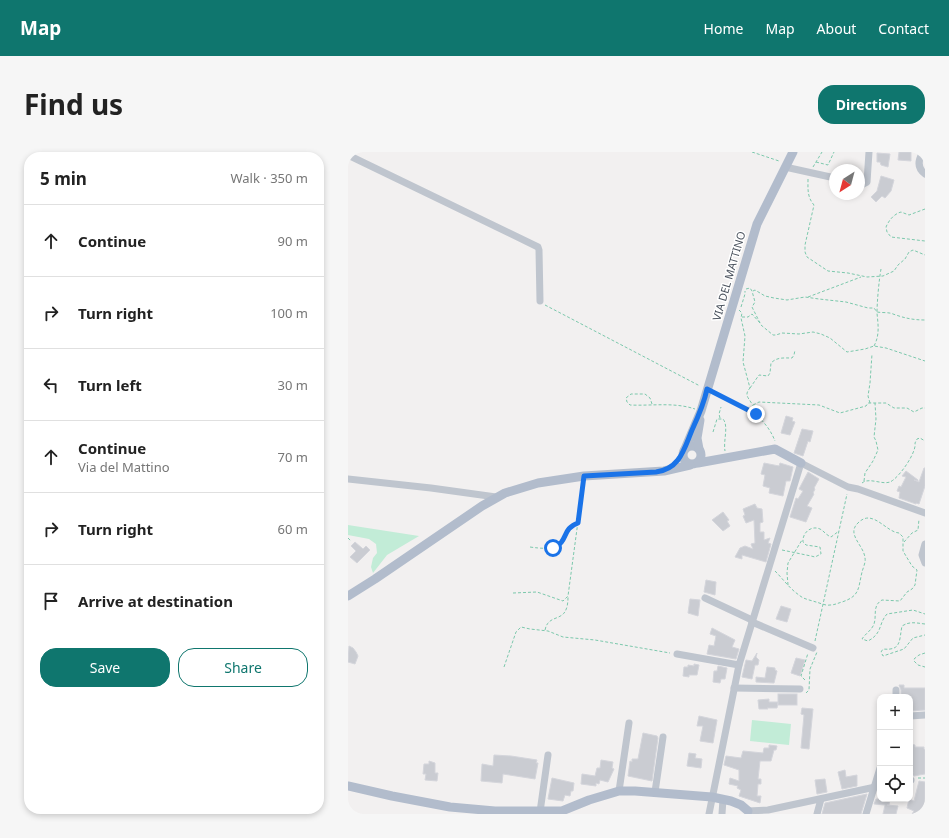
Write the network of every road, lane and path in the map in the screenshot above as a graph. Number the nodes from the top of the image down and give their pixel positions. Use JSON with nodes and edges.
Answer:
{"nodes":[{"id":1,"x":752,"y":152,"type":"edge"},
{"id":2,"x":793,"y":152,"type":"edge"},
{"id":3,"x":822,"y":152,"type":"edge"},
{"id":4,"x":834,"y":152,"type":"edge"},
{"id":5,"x":869,"y":152,"type":"edge"},
{"id":6,"x":923,"y":152,"type":"edge"},
{"id":7,"x":348,"y":155,"type":"edge"},
{"id":8,"x":786,"y":166,"type":"junction"},
{"id":9,"x":810,"y":173,"type":"junction"},
{"id":10,"x":925,"y":174,"type":"edge"},
{"id":11,"x":829,"y":177,"type":"edge"},
{"id":12,"x":865,"y":183,"type":"edge"},
{"id":13,"x":925,"y":209,"type":"edge"},
{"id":14,"x":925,"y":241,"type":"edge"},
{"id":15,"x":925,"y":255,"type":"edge"},
{"id":16,"x":881,"y":269,"type":"dead end"},
{"id":17,"x":861,"y":276,"type":"junction"},
{"id":18,"x":880,"y":276,"type":"junction"},
{"id":19,"x":752,"y":291,"type":"junction"},
{"id":20,"x":807,"y":297,"type":"junction"},
{"id":21,"x":540,"y":301,"type":"joint"},
{"id":22,"x":877,"y":312,"type":"junction"},
{"id":23,"x":742,"y":317,"type":"junction"},
{"id":24,"x":925,"y":320,"type":"edge"},
{"id":25,"x":761,"y":325,"type":"junction"},
{"id":26,"x":874,"y":346,"type":"junction"},
{"id":27,"x":795,"y":350,"type":"dead end"},
{"id":28,"x":872,"y":354,"type":"dead end"},
{"id":29,"x":925,"y":361,"type":"edge"},
{"id":30,"x":750,"y":388,"type":"junction"},
{"id":31,"x":707,"y":389,"type":"junction"},
{"id":32,"x":875,"y":403,"type":"junction"},
{"id":33,"x":652,"y":404,"type":"junction"},
{"id":34,"x":871,"y":404,"type":"junction"},
{"id":35,"x":753,"y":405,"type":"junction"},
{"id":36,"x":721,"y":407,"type":"dead end"},
{"id":37,"x":925,"y":408,"type":"edge"},
{"id":38,"x":701,"y":411,"type":"junction"},
{"id":39,"x":756,"y":414,"type":"junction"},
{"id":40,"x":721,"y":418,"type":"junction"},
{"id":41,"x":713,"y":432,"type":"dead end"},
{"id":42,"x":925,"y":441,"type":"edge"},
{"id":43,"x":776,"y":445,"type":"junction"},
{"id":44,"x":684,"y":451,"type":"junction"},
{"id":45,"x":700,"y":451,"type":"junction"},
{"id":46,"x":722,"y":458,"type":"junction"},
{"id":47,"x":801,"y":463,"type":"junction"},
{"id":48,"x":694,"y":464,"type":"junction"},
{"id":49,"x":664,"y":471,"type":"junction"},
{"id":50,"x":584,"y":476,"type":"junction"},
{"id":51,"x":348,"y":479,"type":"edge"},
{"id":52,"x":864,"y":482,"type":"junction"},
{"id":53,"x":848,"y":487,"type":"junction"},
{"id":54,"x":858,"y":489,"type":"junction"},
{"id":55,"x":496,"y":497,"type":"junction"},
{"id":56,"x":923,"y":513,"type":"edge"},
{"id":57,"x":578,"y":523,"type":"junction"},
{"id":58,"x":839,"y":531,"type":"junction"},
{"id":59,"x":348,"y":538,"type":"edge"},
{"id":60,"x":803,"y":540,"type":"junction"},
{"id":61,"x":352,"y":541,"type":"dead end"},
{"id":62,"x":904,"y":543,"type":"junction"},
{"id":63,"x":925,"y":544,"type":"edge"},
{"id":64,"x":776,"y":546,"type":"junction"},
{"id":65,"x":530,"y":547,"type":"dead end"},
{"id":66,"x":795,"y":553,"type":"junction"},
{"id":67,"x":925,"y":563,"type":"edge"},
{"id":68,"x":769,"y":569,"type":"junction"},
{"id":69,"x":788,"y":585,"type":"junction"},
{"id":70,"x":513,"y":593,"type":"dead end"},
{"id":71,"x":348,"y":596,"type":"edge"},
{"id":72,"x":568,"y":596,"type":"junction"},
{"id":73,"x":705,"y":598,"type":"dead end"},
{"id":74,"x":823,"y":604,"type":"junction"},
{"id":75,"x":925,"y":614,"type":"edge"},
{"id":76,"x":752,"y":621,"type":"junction"},
{"id":77,"x":925,"y":624,"type":"edge"},
{"id":78,"x":545,"y":631,"type":"junction"},
{"id":79,"x":925,"y":635,"type":"edge"},
{"id":80,"x":812,"y":647,"type":"junction"},
{"id":81,"x":925,"y":653,"type":"edge"},
{"id":82,"x":677,"y":654,"type":"joint"},
{"id":83,"x":739,"y":665,"type":"junction"},
{"id":84,"x":504,"y":667,"type":"dead end"},
{"id":85,"x":925,"y":667,"type":"edge"},
{"id":86,"x":805,"y":680,"type":"dead end"},
{"id":87,"x":734,"y":688,"type":"junction"},
{"id":88,"x":802,"y":691,"type":"joint"},
{"id":89,"x":925,"y":715,"type":"edge"},
{"id":90,"x":913,"y":716,"type":"edge"},
{"id":91,"x":630,"y":723,"type":"dead end"},
{"id":92,"x":663,"y":737,"type":"dead end"},
{"id":93,"x":548,"y":755,"type":"dead end"},
{"id":94,"x":348,"y":786,"type":"edge"},
{"id":95,"x":877,"y":787,"type":"edge"},
{"id":96,"x":619,"y":791,"type":"junction"},
{"id":97,"x":655,"y":792,"type":"junction"},
{"id":98,"x":712,"y":797,"type":"junction"},
{"id":99,"x":723,"y":799,"type":"junction"},
{"id":100,"x":821,"y":799,"type":"junction"},
{"id":101,"x":540,"y":812,"type":"junction"},
{"id":102,"x":748,"y":812,"type":"edge"},
{"id":103,"x":709,"y":814,"type":"edge"},
{"id":104,"x":722,"y":814,"type":"edge"},
{"id":105,"x":817,"y":814,"type":"edge"},
{"id":106,"x":866,"y":814,"type":"edge"}],
"edges":[{"from":1,"to":8,"type":"path"},
{"from":2,"to":8,"type":"main road","name":"VIA DEL MATTINO"},
{"from":3,"to":4,"type":"path"},
{"from":5,"to":12,"type":"street"},
{"from":6,"to":10,"type":"street"},
{"from":7,"to":21,"type":"street"},
{"from":8,"to":9,"type":"street"},
{"from":8,"to":31,"type":"main road","name":"VIA DEL MATTINO"},
{"from":9,"to":11,"type":"street"},
{"from":9,"to":17,"type":"path"},
{"from":13,"to":14,"type":"path"},
{"from":15,"to":18,"type":"path"},
{"from":16,"to":18,"type":"path"},
{"from":17,"to":18,"type":"path"},
{"from":17,"to":20,"type":"path"},
{"from":18,"to":22,"type":"path"},
{"from":19,"to":20,"type":"path"},
{"from":19,"to":23,"type":"path"},
{"from":19,"to":25,"type":"path"},
{"from":20,"to":22,"type":"path"},
{"from":21,"to":31,"type":"path"},
{"from":22,"to":24,"type":"path"},
{"from":22,"to":26,"type":"path"},
{"from":23,"to":25,"type":"path"},
{"from":23,"to":30,"type":"path"},
{"from":25,"to":26,"type":"path"},
{"from":26,"to":29,"type":"path"},
{"from":27,"to":30,"type":"path"},
{"from":28,"to":34,"type":"path"},
{"from":30,"to":35,"type":"path"},
{"from":31,"to":38,"type":"main road","name":"VIA DEL MATTINO"},
{"from":31,"to":39,"type":"path"},
{"from":32,"to":34,"type":"path"},
{"from":32,"to":37,"type":"path"},
{"from":32,"to":52,"type":"path"},
{"from":33,"to":33,"type":"path"},
{"from":33,"to":38,"type":"path"},
{"from":34,"to":35,"type":"path"},
{"from":35,"to":39,"type":"path"},
{"from":36,"to":40,"type":"path"},
{"from":38,"to":44,"type":"main road","name":"VIA DEL MATTINO"},
{"from":38,"to":45,"type":"main road","name":"VIA DEL MATTINO"},
{"from":39,"to":43,"type":"path"},
{"from":40,"to":41,"type":"path"},
{"from":40,"to":46,"type":"path"},
{"from":42,"to":52,"type":"path"},
{"from":43,"to":46,"type":"main road"},
{"from":43,"to":47,"type":"main road"},
{"from":44,"to":45,"type":"main road"},
{"from":44,"to":48,"type":"main road"},
{"from":44,"to":49,"type":"main road"},
{"from":45,"to":46,"type":"main road"},
{"from":45,"to":48,"type":"main road"},
{"from":46,"to":48,"type":"main road"},
{"from":47,"to":53,"type":"street"},
{"from":47,"to":64,"type":"street"},
{"from":48,"to":49,"type":"main road"},
{"from":49,"to":50,"type":"main road"},
{"from":50,"to":55,"type":"main road"},
{"from":50,"to":57,"type":"path"},
{"from":51,"to":55,"type":"street"},
{"from":52,"to":54,"type":"path"},
{"from":53,"to":54,"type":"street"},
{"from":53,"to":58,"type":"path"},
{"from":54,"to":56,"type":"street"},
{"from":55,"to":71,"type":"main road"},
{"from":56,"to":62,"type":"path"},
{"from":57,"to":65,"type":"path"},
{"from":57,"to":72,"type":"path"},
{"from":58,"to":60,"type":"path"},
{"from":58,"to":74,"type":"path"},
{"from":59,"to":61,"type":"path"},
{"from":60,"to":66,"type":"path"},
{"from":60,"to":66,"type":"path"},
{"from":62,"to":74,"type":"path"},
{"from":62,"to":75,"type":"path"},
{"from":63,"to":67,"type":"street"},
{"from":64,"to":66,"type":"path"},
{"from":64,"to":68,"type":"street"},
{"from":66,"to":69,"type":"path"},
{"from":68,"to":69,"type":"path"},
{"from":68,"to":76,"type":"street"},
{"from":69,"to":74,"type":"path"},
{"from":70,"to":72,"type":"path"},
{"from":72,"to":78,"type":"path"},
{"from":73,"to":76,"type":"street"},
{"from":74,"to":80,"type":"path"},
{"from":76,"to":80,"type":"street"},
{"from":76,"to":83,"type":"street"},
{"from":77,"to":79,"type":"path"},
{"from":78,"to":82,"type":"path"},
{"from":78,"to":84,"type":"path"},
{"from":80,"to":86,"type":"path"},
{"from":80,"to":88,"type":"path"},
{"from":81,"to":85,"type":"path"},
{"from":82,"to":83,"type":"street"},
{"from":83,"to":87,"type":"street"},
{"from":87,"to":88,"type":"street"},
{"from":87,"to":98,"type":"street"},
{"from":89,"to":90,"type":"street"},
{"from":91,"to":96,"type":"street"},
{"from":92,"to":97,"type":"street"},
{"from":93,"to":101,"type":"street"},
{"from":94,"to":101,"type":"main road"},
{"from":95,"to":100,"type":"street"},
{"from":95,"to":106,"type":"street"},
{"from":96,"to":97,"type":"main road"},
{"from":96,"to":101,"type":"main road"},
{"from":97,"to":98,"type":"main road"},
{"from":98,"to":99,"type":"main road"},
{"from":98,"to":103,"type":"street"},
{"from":99,"to":102,"type":"main road"},
{"from":99,"to":104,"type":"street"},
{"from":100,"to":102,"type":"street"},
{"from":100,"to":105,"type":"street"}]}
